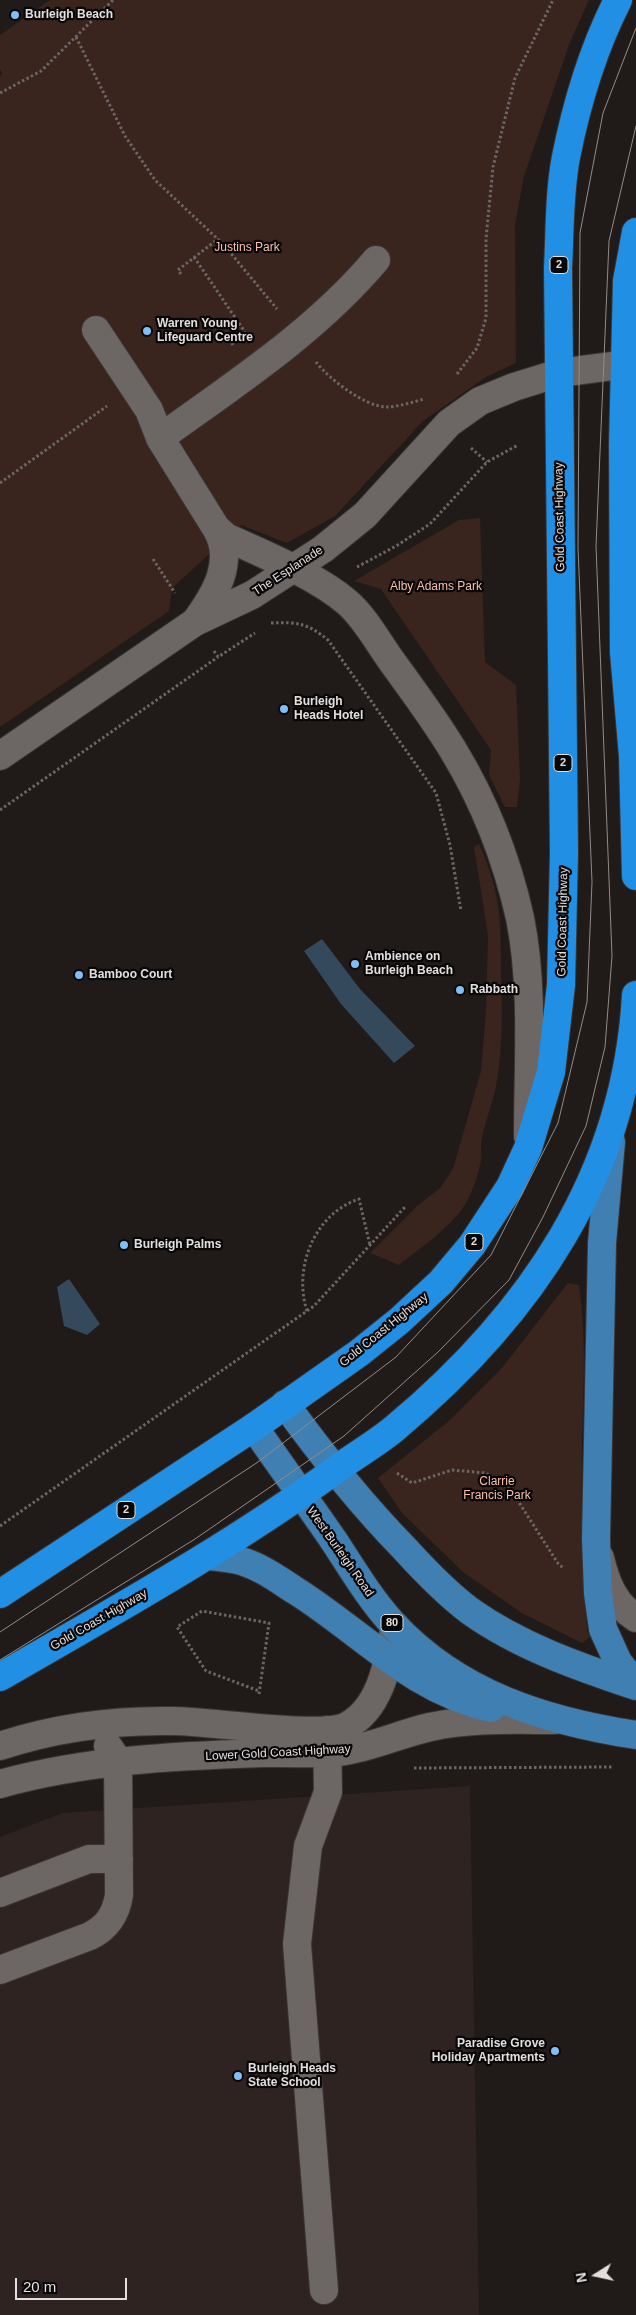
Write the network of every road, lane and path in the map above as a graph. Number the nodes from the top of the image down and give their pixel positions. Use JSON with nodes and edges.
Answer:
{"nodes":[{"id":1,"x":114,"y":0,"type":"edge"},
{"id":2,"x":553,"y":0,"type":"edge"},
{"id":3,"x":618,"y":0,"type":"edge"},
{"id":4,"x":76,"y":37,"type":"junction"},
{"id":5,"x":0,"y":93,"type":"edge"},
{"id":6,"x":636,"y":232,"type":"edge"},
{"id":7,"x":218,"y":239,"type":"junction"},
{"id":8,"x":194,"y":257,"type":"junction"},
{"id":9,"x":376,"y":260,"type":"dead end"},
{"id":10,"x":181,"y":274,"type":"dead end"},
{"id":11,"x":281,"y":314,"type":"dead end"},
{"id":12,"x":96,"y":330,"type":"dead end"},
{"id":13,"x":244,"y":332,"type":"dead end"},
{"id":14,"x":312,"y":356,"type":"dead end"},
{"id":15,"x":631,"y":364,"type":"edge"},
{"id":16,"x":559,"y":372,"type":"junction"},
{"id":17,"x":450,"y":380,"type":"dead end"},
{"id":18,"x":429,"y":398,"type":"dead end"},
{"id":19,"x":160,"y":438,"type":"junction"},
{"id":20,"x":518,"y":445,"type":"dead end"},
{"id":21,"x":469,"y":447,"type":"dead end"},
{"id":22,"x":487,"y":462,"type":"junction"},
{"id":23,"x":213,"y":523,"type":"junction"},
{"id":24,"x":152,"y":559,"type":"dead end"},
{"id":25,"x":354,"y":569,"type":"dead end"},
{"id":26,"x":293,"y":570,"type":"junction"},
{"id":27,"x":187,"y":611,"type":"junction"},
{"id":28,"x":270,"y":623,"type":"dead end"},
{"id":29,"x":630,"y":652,"type":"edge"},
{"id":30,"x":218,"y":657,"type":"dead end"},
{"id":31,"x":0,"y":756,"type":"edge"},
{"id":32,"x":0,"y":810,"type":"edge"},
{"id":33,"x":636,"y":876,"type":"edge"},
{"id":34,"x":462,"y":911,"type":"dead end"},
{"id":35,"x":636,"y":995,"type":"edge"},
{"id":36,"x":615,"y":1117,"type":"junction"},
{"id":37,"x":528,"y":1148,"type":"junction"},
{"id":38,"x":404,"y":1208,"type":"dead end"},
{"id":39,"x":370,"y":1245,"type":"junction"},
{"id":40,"x":307,"y":1311,"type":"junction"},
{"id":41,"x":285,"y":1404,"type":"junction"},
{"id":42,"x":254,"y":1427,"type":"junction"},
{"id":43,"x":334,"y":1471,"type":"junction"},
{"id":44,"x":397,"y":1473,"type":"dead end"},
{"id":45,"x":301,"y":1496,"type":"junction"},
{"id":46,"x":0,"y":1526,"type":"edge"},
{"id":47,"x":596,"y":1540,"type":"junction"},
{"id":48,"x":209,"y":1556,"type":"junction"},
{"id":49,"x":568,"y":1569,"type":"dead end"},
{"id":50,"x":0,"y":1594,"type":"edge"},
{"id":51,"x":636,"y":1618,"type":"edge"},
{"id":52,"x":395,"y":1626,"type":"junction"},
{"id":53,"x":388,"y":1658,"type":"junction"},
{"id":54,"x":0,"y":1677,"type":"edge"},
{"id":55,"x":636,"y":1685,"type":"edge"},
{"id":56,"x":259,"y":1691,"type":"junction"},
{"id":57,"x":258,"y":1699,"type":"dead end"},
{"id":58,"x":552,"y":1719,"type":"junction"},
{"id":59,"x":76,"y":1729,"type":"junction"},
{"id":60,"x":636,"y":1735,"type":"edge"},
{"id":61,"x":328,"y":1741,"type":"junction"},
{"id":62,"x":0,"y":1746,"type":"edge"},
{"id":63,"x":118,"y":1761,"type":"junction"},
{"id":64,"x":616,"y":1766,"type":"dead end"},
{"id":65,"x":406,"y":1769,"type":"dead end"},
{"id":66,"x":0,"y":1784,"type":"edge"},
{"id":67,"x":119,"y":1859,"type":"junction"},
{"id":68,"x":0,"y":1893,"type":"edge"},
{"id":69,"x":0,"y":1970,"type":"edge"},
{"id":70,"x":324,"y":2290,"type":"dead end"}],
"edges":[{"from":1,"to":4,"type":"path"},
{"from":2,"to":17,"type":"path"},
{"from":3,"to":16,"type":"highway","name":"Gold Coast Highway","number":"2"},
{"from":4,"to":5,"type":"path"},
{"from":4,"to":7,"type":"path"},
{"from":6,"to":15,"type":"highway"},
{"from":7,"to":8,"type":"path"},
{"from":7,"to":11,"type":"path"},
{"from":8,"to":10,"type":"path"},
{"from":8,"to":13,"type":"path"},
{"from":9,"to":19,"type":"street"},
{"from":12,"to":19,"type":"street"},
{"from":14,"to":18,"type":"path"},
{"from":15,"to":16,"type":"street","name":"The Esplanade"},
{"from":15,"to":29,"type":"highway"},
{"from":16,"to":26,"type":"street","name":"The Esplanade"},
{"from":16,"to":37,"type":"highway","name":"Gold Coast Highway","number":"2"},
{"from":19,"to":23,"type":"street"},
{"from":20,"to":22,"type":"path"},
{"from":21,"to":22,"type":"path"},
{"from":22,"to":25,"type":"path"},
{"from":23,"to":26,"type":"street"},
{"from":23,"to":27,"type":"street"},
{"from":24,"to":27,"type":"path"},
{"from":26,"to":27,"type":"street","name":"The Esplanade"},
{"from":26,"to":37,"type":"street"},
{"from":27,"to":31,"type":"street","name":"The Esplanade"},
{"from":28,"to":34,"type":"path"},
{"from":29,"to":33,"type":"highway"},
{"from":30,"to":32,"type":"path"},
{"from":35,"to":36,"type":"highway","name":"Gold Coast Highway"},
{"from":36,"to":43,"type":"highway","name":"Gold Coast Highway"},
{"from":36,"to":47,"type":"main road"},
{"from":37,"to":41,"type":"highway","name":"Gold Coast Highway","number":"2"},
{"from":38,"to":39,"type":"path"},
{"from":39,"to":40,"type":"path"},
{"from":39,"to":40,"type":"path"},
{"from":40,"to":46,"type":"path"},
{"from":41,"to":42,"type":"highway","name":"Gold Coast Highway","number":"2"},
{"from":41,"to":43,"type":"main road"},
{"from":42,"to":45,"type":"main road","name":"West Burleigh Road","number":"80"},
{"from":42,"to":50,"type":"highway","name":"Gold Coast Highway","number":"2"},
{"from":43,"to":45,"type":"highway","name":"Gold Coast Highway"},
{"from":43,"to":55,"type":"main road"},
{"from":44,"to":49,"type":"path"},
{"from":45,"to":48,"type":"highway","name":"Gold Coast Highway"},
{"from":45,"to":52,"type":"main road","name":"West Burleigh Road","number":"80"},
{"from":47,"to":51,"type":"street"},
{"from":47,"to":55,"type":"main road"},
{"from":48,"to":53,"type":"main road"},
{"from":48,"to":54,"type":"highway","name":"Gold Coast Highway"},
{"from":52,"to":53,"type":"street","name":"Lower Gold Coast Highway"},
{"from":52,"to":58,"type":"main road","name":"West Burleigh Road","number":"80"},
{"from":53,"to":58,"type":"main road"},
{"from":53,"to":61,"type":"street","name":"Lower Gold Coast Highway"},
{"from":56,"to":56,"type":"path"},
{"from":56,"to":57,"type":"path"},
{"from":58,"to":60,"type":"main road","name":"West Burleigh Road","number":"80"},
{"from":58,"to":61,"type":"street","name":"Lower Gold Coast Highway"},
{"from":59,"to":61,"type":"street","name":"Lower Gold Coast Highway"},
{"from":59,"to":62,"type":"street","name":"Lower Gold Coast Highway"},
{"from":59,"to":63,"type":"street"},
{"from":61,"to":63,"type":"street","name":"Lower Gold Coast Highway"},
{"from":61,"to":70,"type":"street"},
{"from":63,"to":66,"type":"street","name":"Lower Gold Coast Highway"},
{"from":63,"to":67,"type":"street"},
{"from":64,"to":65,"type":"path"},
{"from":67,"to":68,"type":"street"},
{"from":67,"to":69,"type":"street"}]}
